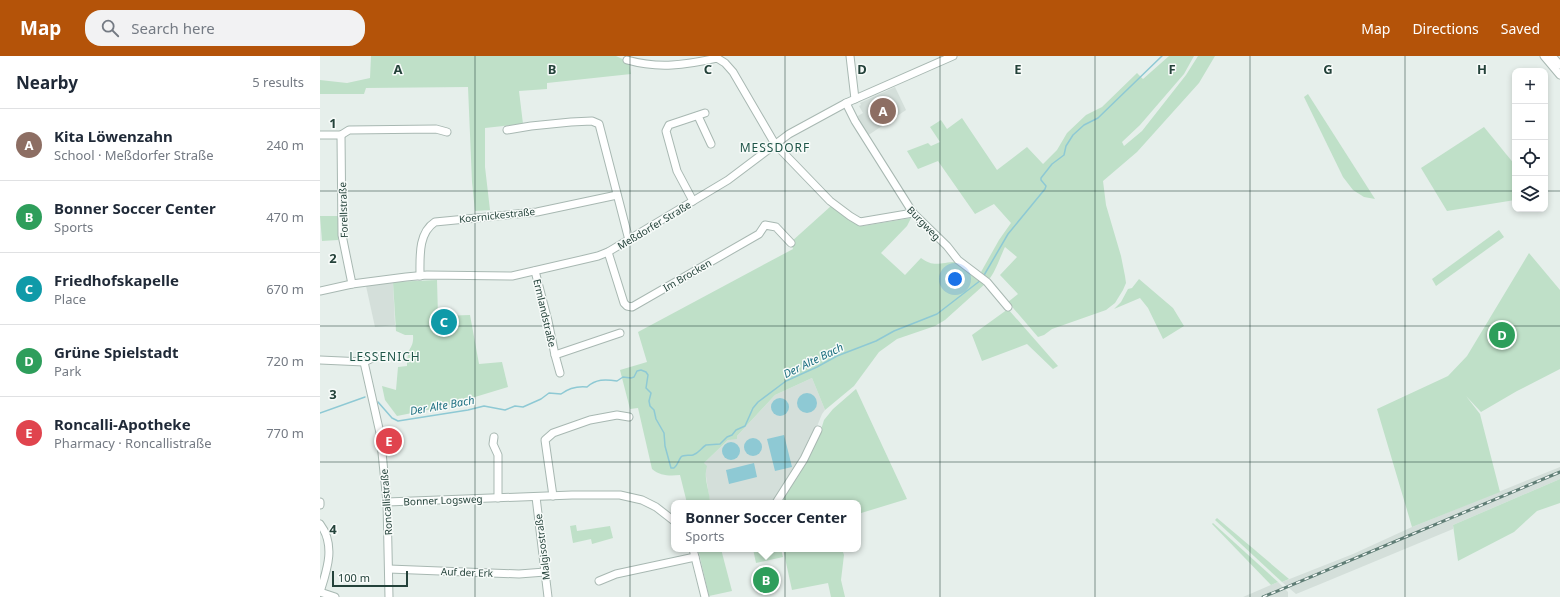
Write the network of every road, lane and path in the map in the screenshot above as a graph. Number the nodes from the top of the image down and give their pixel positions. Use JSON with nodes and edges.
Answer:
{"nodes":[{"id":1,"x":850,"y":56,"type":"edge"},
{"id":2,"x":953,"y":56,"type":"edge"},
{"id":3,"x":1544,"y":56,"type":"edge"},
{"id":4,"x":1552,"y":56,"type":"edge"},
{"id":5,"x":720,"y":57,"type":"edge"},
{"id":6,"x":628,"y":60,"type":"dead end"},
{"id":7,"x":1560,"y":65,"type":"edge"},
{"id":8,"x":1560,"y":75,"type":"edge"},
{"id":9,"x":855,"y":99,"type":"junction"},
{"id":10,"x":846,"y":103,"type":"junction"},
{"id":11,"x":507,"y":130,"type":"dead end"},
{"id":12,"x":447,"y":132,"type":"dead end"},
{"id":13,"x":320,"y":135,"type":"edge"},
{"id":14,"x":341,"y":135,"type":"junction"},
{"id":15,"x":711,"y":144,"type":"dead end"},
{"id":16,"x":776,"y":144,"type":"junction"},
{"id":17,"x":617,"y":195,"type":"junction"},
{"id":18,"x":693,"y":201,"type":"junction"},
{"id":19,"x":913,"y":214,"type":"junction"},
{"id":20,"x":629,"y":240,"type":"junction"},
{"id":21,"x":790,"y":243,"type":"dead end"},
{"id":22,"x":608,"y":252,"type":"junction"},
{"id":23,"x":535,"y":271,"type":"junction"},
{"id":24,"x":420,"y":276,"type":"junction"},
{"id":25,"x":352,"y":284,"type":"junction"},
{"id":26,"x":320,"y":291,"type":"edge"},
{"id":27,"x":1008,"y":307,"type":"dead end"},
{"id":28,"x":620,"y":333,"type":"dead end"},
{"id":29,"x":555,"y":355,"type":"junction"},
{"id":30,"x":375,"y":357,"type":"dead end"},
{"id":31,"x":320,"y":360,"type":"edge"},
{"id":32,"x":364,"y":362,"type":"junction"},
{"id":33,"x":560,"y":373,"type":"dead end"},
{"id":34,"x":630,"y":417,"type":"dead end"},
{"id":35,"x":818,"y":430,"type":"dead end"},
{"id":36,"x":494,"y":437,"type":"dead end"},
{"id":37,"x":553,"y":496,"type":"junction"},
{"id":38,"x":536,"y":497,"type":"junction"},
{"id":39,"x":498,"y":498,"type":"junction"},
{"id":40,"x":778,"y":500,"type":"edge"},
{"id":41,"x":387,"y":502,"type":"junction"},
{"id":42,"x":671,"y":519,"type":"edge"},
{"id":43,"x":320,"y":524,"type":"edge"},
{"id":44,"x":694,"y":552,"type":"edge"},
{"id":45,"x":695,"y":558,"type":"junction"},
{"id":46,"x":389,"y":569,"type":"junction"},
{"id":47,"x":545,"y":572,"type":"junction"},
{"id":48,"x":599,"y":581,"type":"dead end"},
{"id":49,"x":320,"y":592,"type":"edge"},
{"id":50,"x":335,"y":597,"type":"edge"},
{"id":51,"x":389,"y":597,"type":"edge"},
{"id":52,"x":548,"y":597,"type":"edge"},
{"id":53,"x":705,"y":597,"type":"edge"}],
"edges":[{"from":1,"to":9,"type":"street"},
{"from":2,"to":9,"type":"street","name":"Meßdorfer Straße"},
{"from":3,"to":8,"type":"street"},
{"from":4,"to":7,"type":"street"},
{"from":5,"to":6,"type":"street"},
{"from":5,"to":16,"type":"street"},
{"from":9,"to":10,"type":"street","name":"Meßdorfer Straße"},
{"from":10,"to":16,"type":"street","name":"Meßdorfer Straße"},
{"from":10,"to":19,"type":"street","name":"Burgweg"},
{"from":11,"to":17,"type":"street"},
{"from":12,"to":14,"type":"street"},
{"from":13,"to":14,"type":"street"},
{"from":14,"to":25,"type":"street","name":"Forellstraße"},
{"from":15,"to":18,"type":"street"},
{"from":16,"to":18,"type":"street","name":"Meßdorfer Straße"},
{"from":16,"to":19,"type":"street"},
{"from":17,"to":20,"type":"street"},
{"from":17,"to":24,"type":"street","name":"Koernickestraße"},
{"from":18,"to":20,"type":"street","name":"Meßdorfer Straße"},
{"from":19,"to":27,"type":"street","name":"Burgweg"},
{"from":20,"to":22,"type":"street","name":"Meßdorfer Straße"},
{"from":21,"to":22,"type":"street","name":"Im Brocken"},
{"from":22,"to":23,"type":"street","name":"Meßdorfer Straße"},
{"from":23,"to":24,"type":"street","name":"Meßdorfer Straße"},
{"from":23,"to":29,"type":"street","name":"Ermlandstraße"},
{"from":24,"to":25,"type":"street","name":"Meßdorfer Straße"},
{"from":25,"to":26,"type":"street","name":"Meßdorfer Straße"},
{"from":28,"to":29,"type":"street","name":"Ermlandstraße"},
{"from":29,"to":33,"type":"street","name":"Ermlandstraße"},
{"from":30,"to":32,"type":"street"},
{"from":31,"to":32,"type":"street"},
{"from":32,"to":41,"type":"street","name":"Roncallistraße"},
{"from":34,"to":37,"type":"street"},
{"from":35,"to":40,"type":"street"},
{"from":36,"to":39,"type":"street"},
{"from":37,"to":38,"type":"street","name":"Bonner Logsweg"},
{"from":37,"to":42,"type":"street","name":"Bonner Logsweg"},
{"from":38,"to":39,"type":"street","name":"Bonner Logsweg"},
{"from":38,"to":47,"type":"street","name":"Malgisostraße"},
{"from":39,"to":41,"type":"street","name":"Bonner Logsweg"},
{"from":41,"to":46,"type":"street","name":"Roncallistraße"},
{"from":43,"to":49,"type":"street"},
{"from":44,"to":45,"type":"street"},
{"from":45,"to":48,"type":"street"},
{"from":45,"to":53,"type":"street"},
{"from":46,"to":47,"type":"street","name":"Auf der Erk"},
{"from":46,"to":51,"type":"street","name":"Roncallistraße"},
{"from":47,"to":52,"type":"street","name":"Malgisostraße"},
{"from":49,"to":50,"type":"street"}]}
